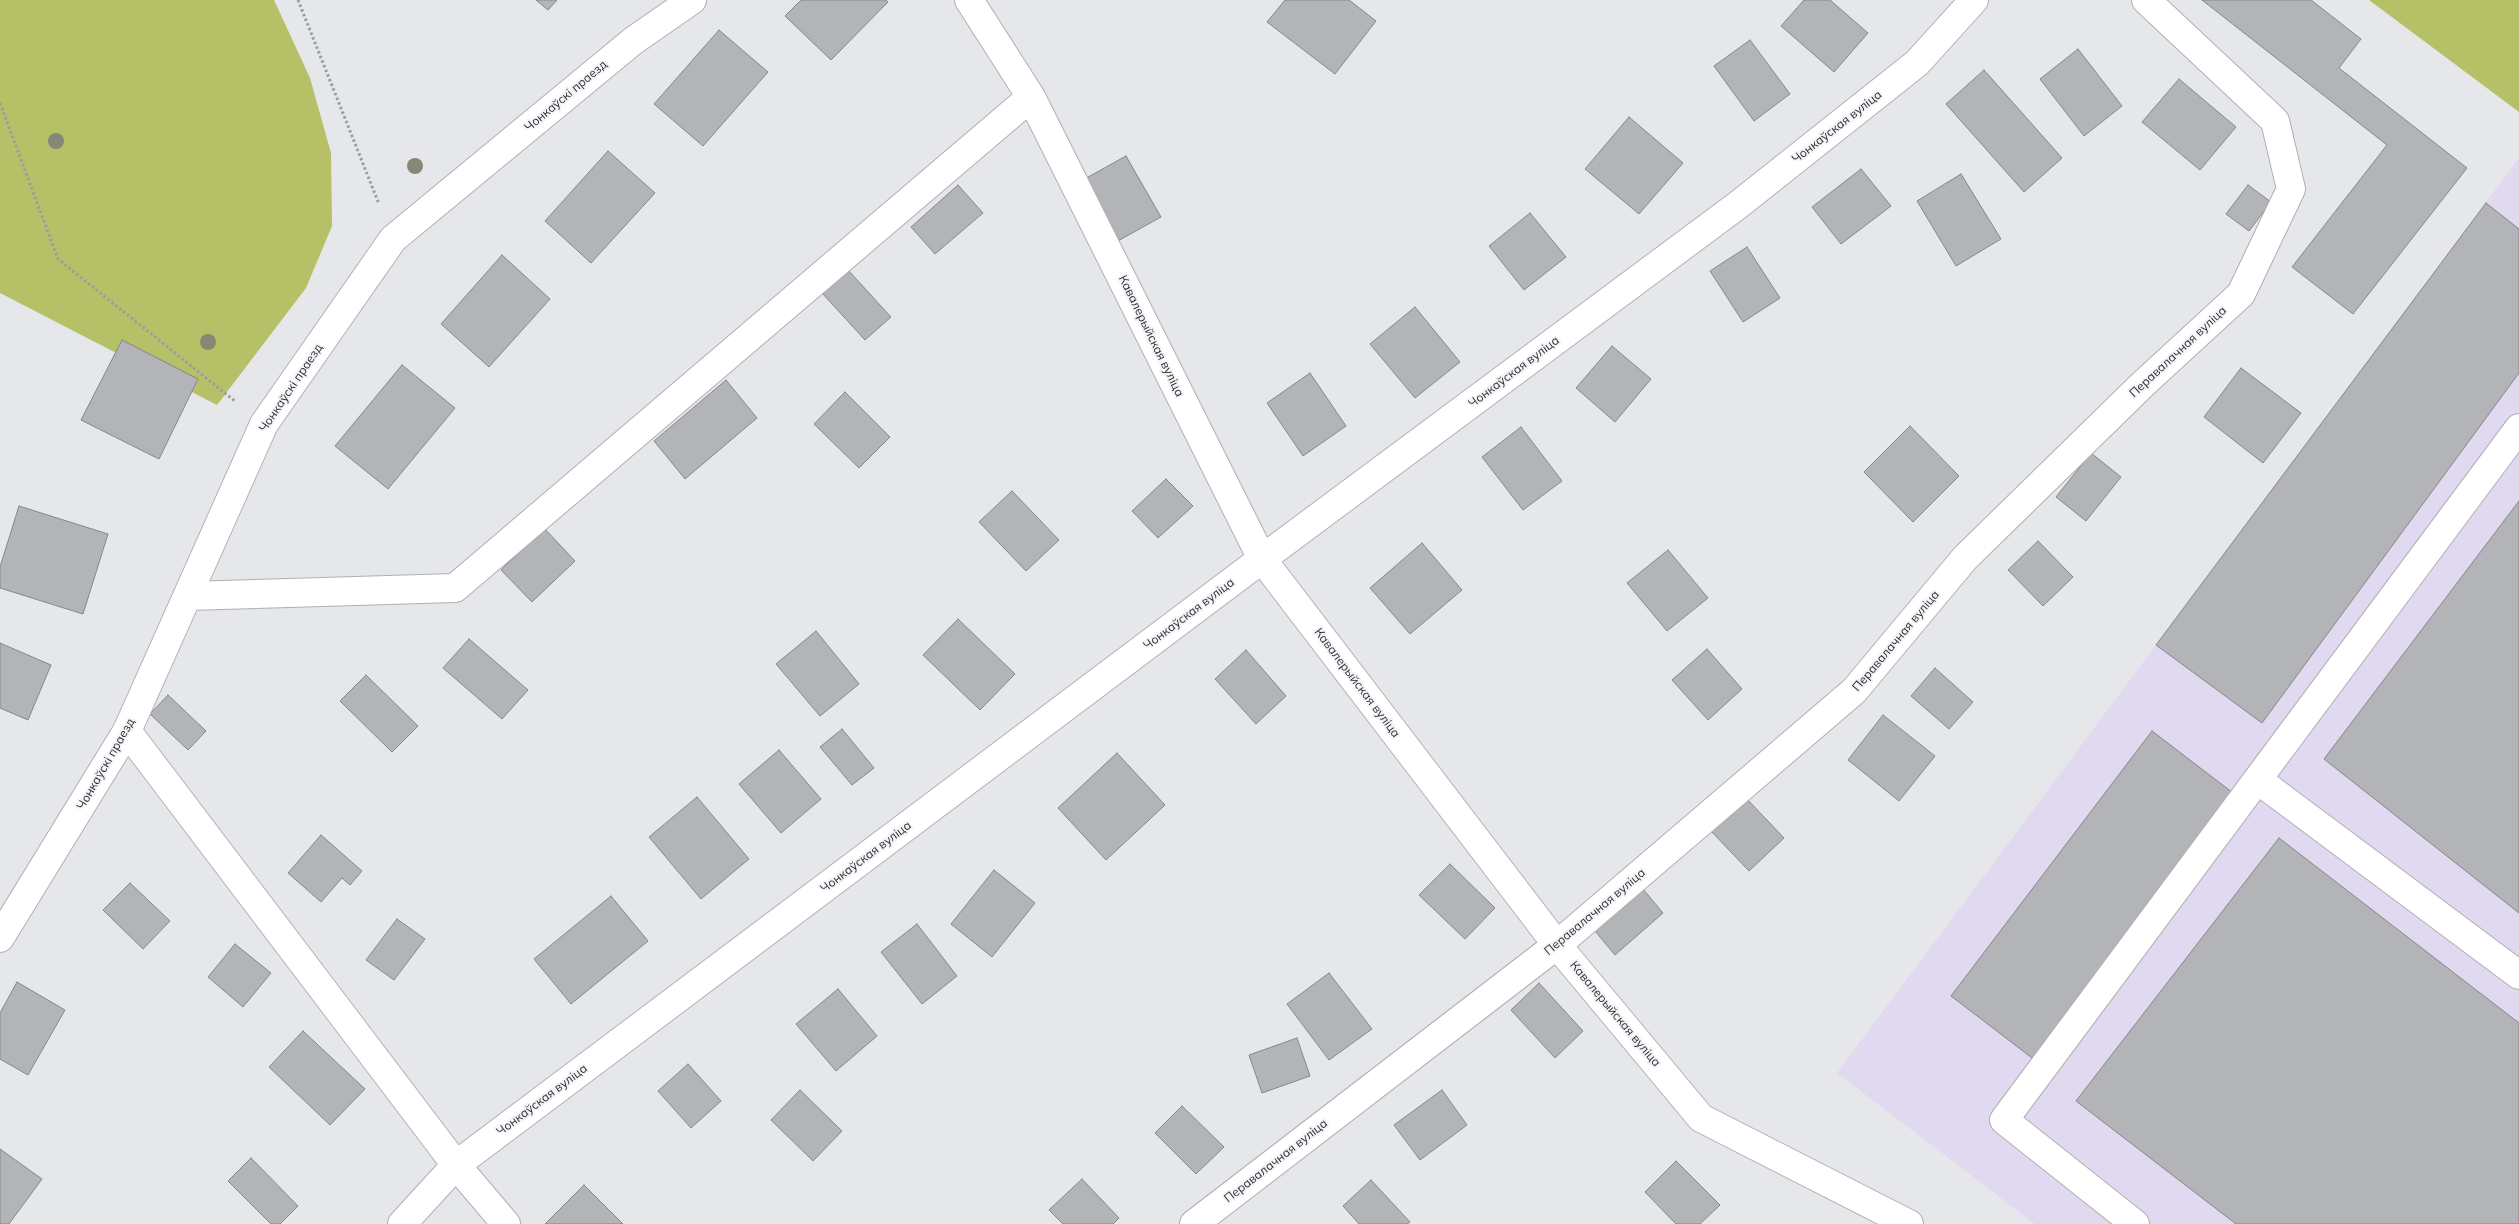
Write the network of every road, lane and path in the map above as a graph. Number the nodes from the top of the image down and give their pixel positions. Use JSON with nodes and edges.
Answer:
{"nodes":[{"id":1,"x":298,"y":0,"type":"edge"},
{"id":2,"x":692,"y":0,"type":"edge"},
{"id":3,"x":969,"y":0,"type":"edge"},
{"id":4,"x":1974,"y":0,"type":"edge"},
{"id":5,"x":2146,"y":0,"type":"edge"},
{"id":6,"x":1031,"y":97,"type":"junction"},
{"id":7,"x":0,"y":103,"type":"edge"},
{"id":8,"x":393,"y":239,"type":"junction"},
{"id":9,"x":264,"y":424,"type":"junction"},
{"id":10,"x":2519,"y":428,"type":"edge"},
{"id":11,"x":1262,"y":559,"type":"junction"},
{"id":12,"x":189,"y":596,"type":"junction"},
{"id":13,"x":127,"y":731,"type":"junction"},
{"id":14,"x":2258,"y":780,"type":"junction"},
{"id":15,"x":0,"y":938,"type":"edge"},
{"id":16,"x":1557,"y":945,"type":"junction"},
{"id":17,"x":2519,"y":975,"type":"edge"},
{"id":18,"x":456,"y":1165,"type":"junction"},
{"id":19,"x":402,"y":1224,"type":"edge"},
{"id":20,"x":506,"y":1224,"type":"edge"},
{"id":21,"x":1194,"y":1224,"type":"edge"},
{"id":22,"x":1909,"y":1224,"type":"edge"},
{"id":23,"x":2135,"y":1224,"type":"edge"}],
"edges":[{"from":1,"to":8,"type":"path"},
{"from":2,"to":8,"type":"street","name":"Чонкаўскі праезд"},
{"from":3,"to":6,"type":"street","name":"Кавалерыйская вуліца"},
{"from":4,"to":11,"type":"street","name":"Чонкаўская вуліца"},
{"from":5,"to":16,"type":"street","name":"Перавалачная вуліца"},
{"from":6,"to":11,"type":"street","name":"Кавалерыйская вуліца"},
{"from":6,"to":12,"type":"street"},
{"from":7,"to":9,"type":"path"},
{"from":8,"to":9,"type":"street","name":"Чонкаўскі праезд"},
{"from":9,"to":12,"type":"street","name":"Чонкаўскі праезд"},
{"from":10,"to":14,"type":"street"},
{"from":11,"to":16,"type":"street","name":"Кавалерыйская вуліца"},
{"from":11,"to":18,"type":"street","name":"Чонкаўская вуліца"},
{"from":12,"to":13,"type":"street","name":"Чонкаўскі праезд"},
{"from":13,"to":15,"type":"street","name":"Чонкаўскі праезд"},
{"from":13,"to":18,"type":"street"},
{"from":14,"to":17,"type":"street"},
{"from":14,"to":23,"type":"street"},
{"from":16,"to":21,"type":"street","name":"Перавалачная вуліца"},
{"from":16,"to":22,"type":"street","name":"Кавалерыйская вуліца"},
{"from":18,"to":19,"type":"street","name":"Чонкаўская вуліца"},
{"from":18,"to":20,"type":"street"}]}
